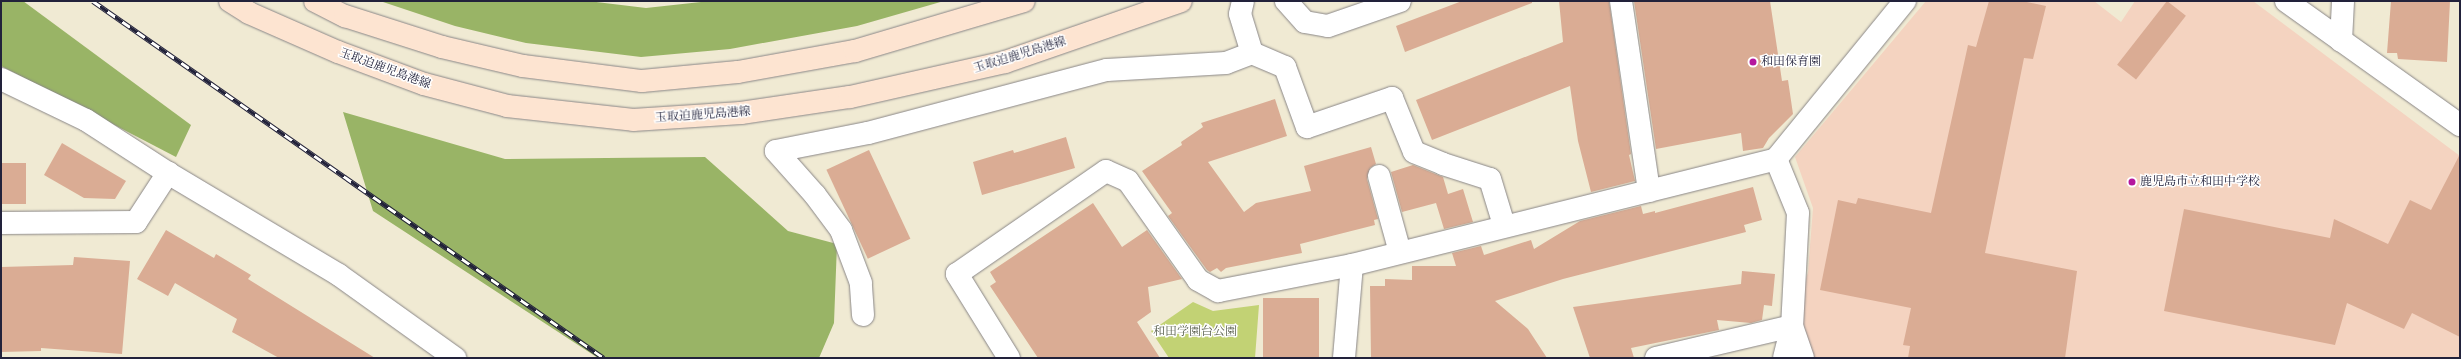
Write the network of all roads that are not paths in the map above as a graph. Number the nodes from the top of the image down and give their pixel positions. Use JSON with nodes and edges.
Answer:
{"nodes":[{"id":1,"x":230,"y":1,"type":"edge"},
{"id":2,"x":315,"y":1,"type":"edge"},
{"id":3,"x":1024,"y":1,"type":"edge"},
{"id":4,"x":1181,"y":1,"type":"edge"},
{"id":5,"x":1243,"y":1,"type":"edge"},
{"id":6,"x":1286,"y":1,"type":"edge"},
{"id":7,"x":1400,"y":1,"type":"edge"},
{"id":8,"x":1621,"y":1,"type":"edge"},
{"id":9,"x":1905,"y":1,"type":"edge"},
{"id":10,"x":2286,"y":1,"type":"edge"},
{"id":11,"x":2343,"y":1,"type":"edge"},
{"id":12,"x":2341,"y":41,"type":"junction"},
{"id":13,"x":1252,"y":53,"type":"junction"},
{"id":14,"x":1,"y":80,"type":"edge"},
{"id":15,"x":2460,"y":125,"type":"edge"},
{"id":16,"x":1776,"y":159,"type":"junction"},
{"id":17,"x":168,"y":173,"type":"junction"},
{"id":18,"x":1378,"y":176,"type":"dead end"},
{"id":19,"x":1649,"y":191,"type":"junction"},
{"id":20,"x":1,"y":223,"type":"edge"},
{"id":21,"x":1504,"y":225,"type":"junction"},
{"id":22,"x":1400,"y":252,"type":"junction"},
{"id":23,"x":1352,"y":265,"type":"junction"},
{"id":24,"x":863,"y":315,"type":"dead end"},
{"id":25,"x":1792,"y":326,"type":"junction"},
{"id":26,"x":455,"y":358,"type":"edge"},
{"id":27,"x":1009,"y":358,"type":"edge"},
{"id":28,"x":1344,"y":358,"type":"edge"},
{"id":29,"x":1656,"y":358,"type":"edge"},
{"id":30,"x":1784,"y":358,"type":"edge"},
{"id":31,"x":1803,"y":358,"type":"edge"}],
"edges":[{"from":1,"to":4,"type":"main road","name":"玉取迫鹿児島港線"},
{"from":2,"to":3,"type":"main road"},
{"from":5,"to":13,"type":"street"},
{"from":6,"to":7,"type":"street"},
{"from":8,"to":19,"type":"street"},
{"from":9,"to":16,"type":"street"},
{"from":10,"to":12,"type":"street"},
{"from":11,"to":12,"type":"street"},
{"from":12,"to":15,"type":"street"},
{"from":13,"to":21,"type":"street"},
{"from":13,"to":24,"type":"street"},
{"from":14,"to":17,"type":"street"},
{"from":16,"to":19,"type":"street"},
{"from":16,"to":25,"type":"street"},
{"from":17,"to":20,"type":"street"},
{"from":17,"to":26,"type":"street"},
{"from":18,"to":22,"type":"street"},
{"from":19,"to":21,"type":"street"},
{"from":21,"to":22,"type":"street"},
{"from":22,"to":23,"type":"street"},
{"from":23,"to":27,"type":"street"},
{"from":23,"to":28,"type":"street"},
{"from":25,"to":29,"type":"street"},
{"from":25,"to":30,"type":"street"},
{"from":25,"to":31,"type":"street"}]}
